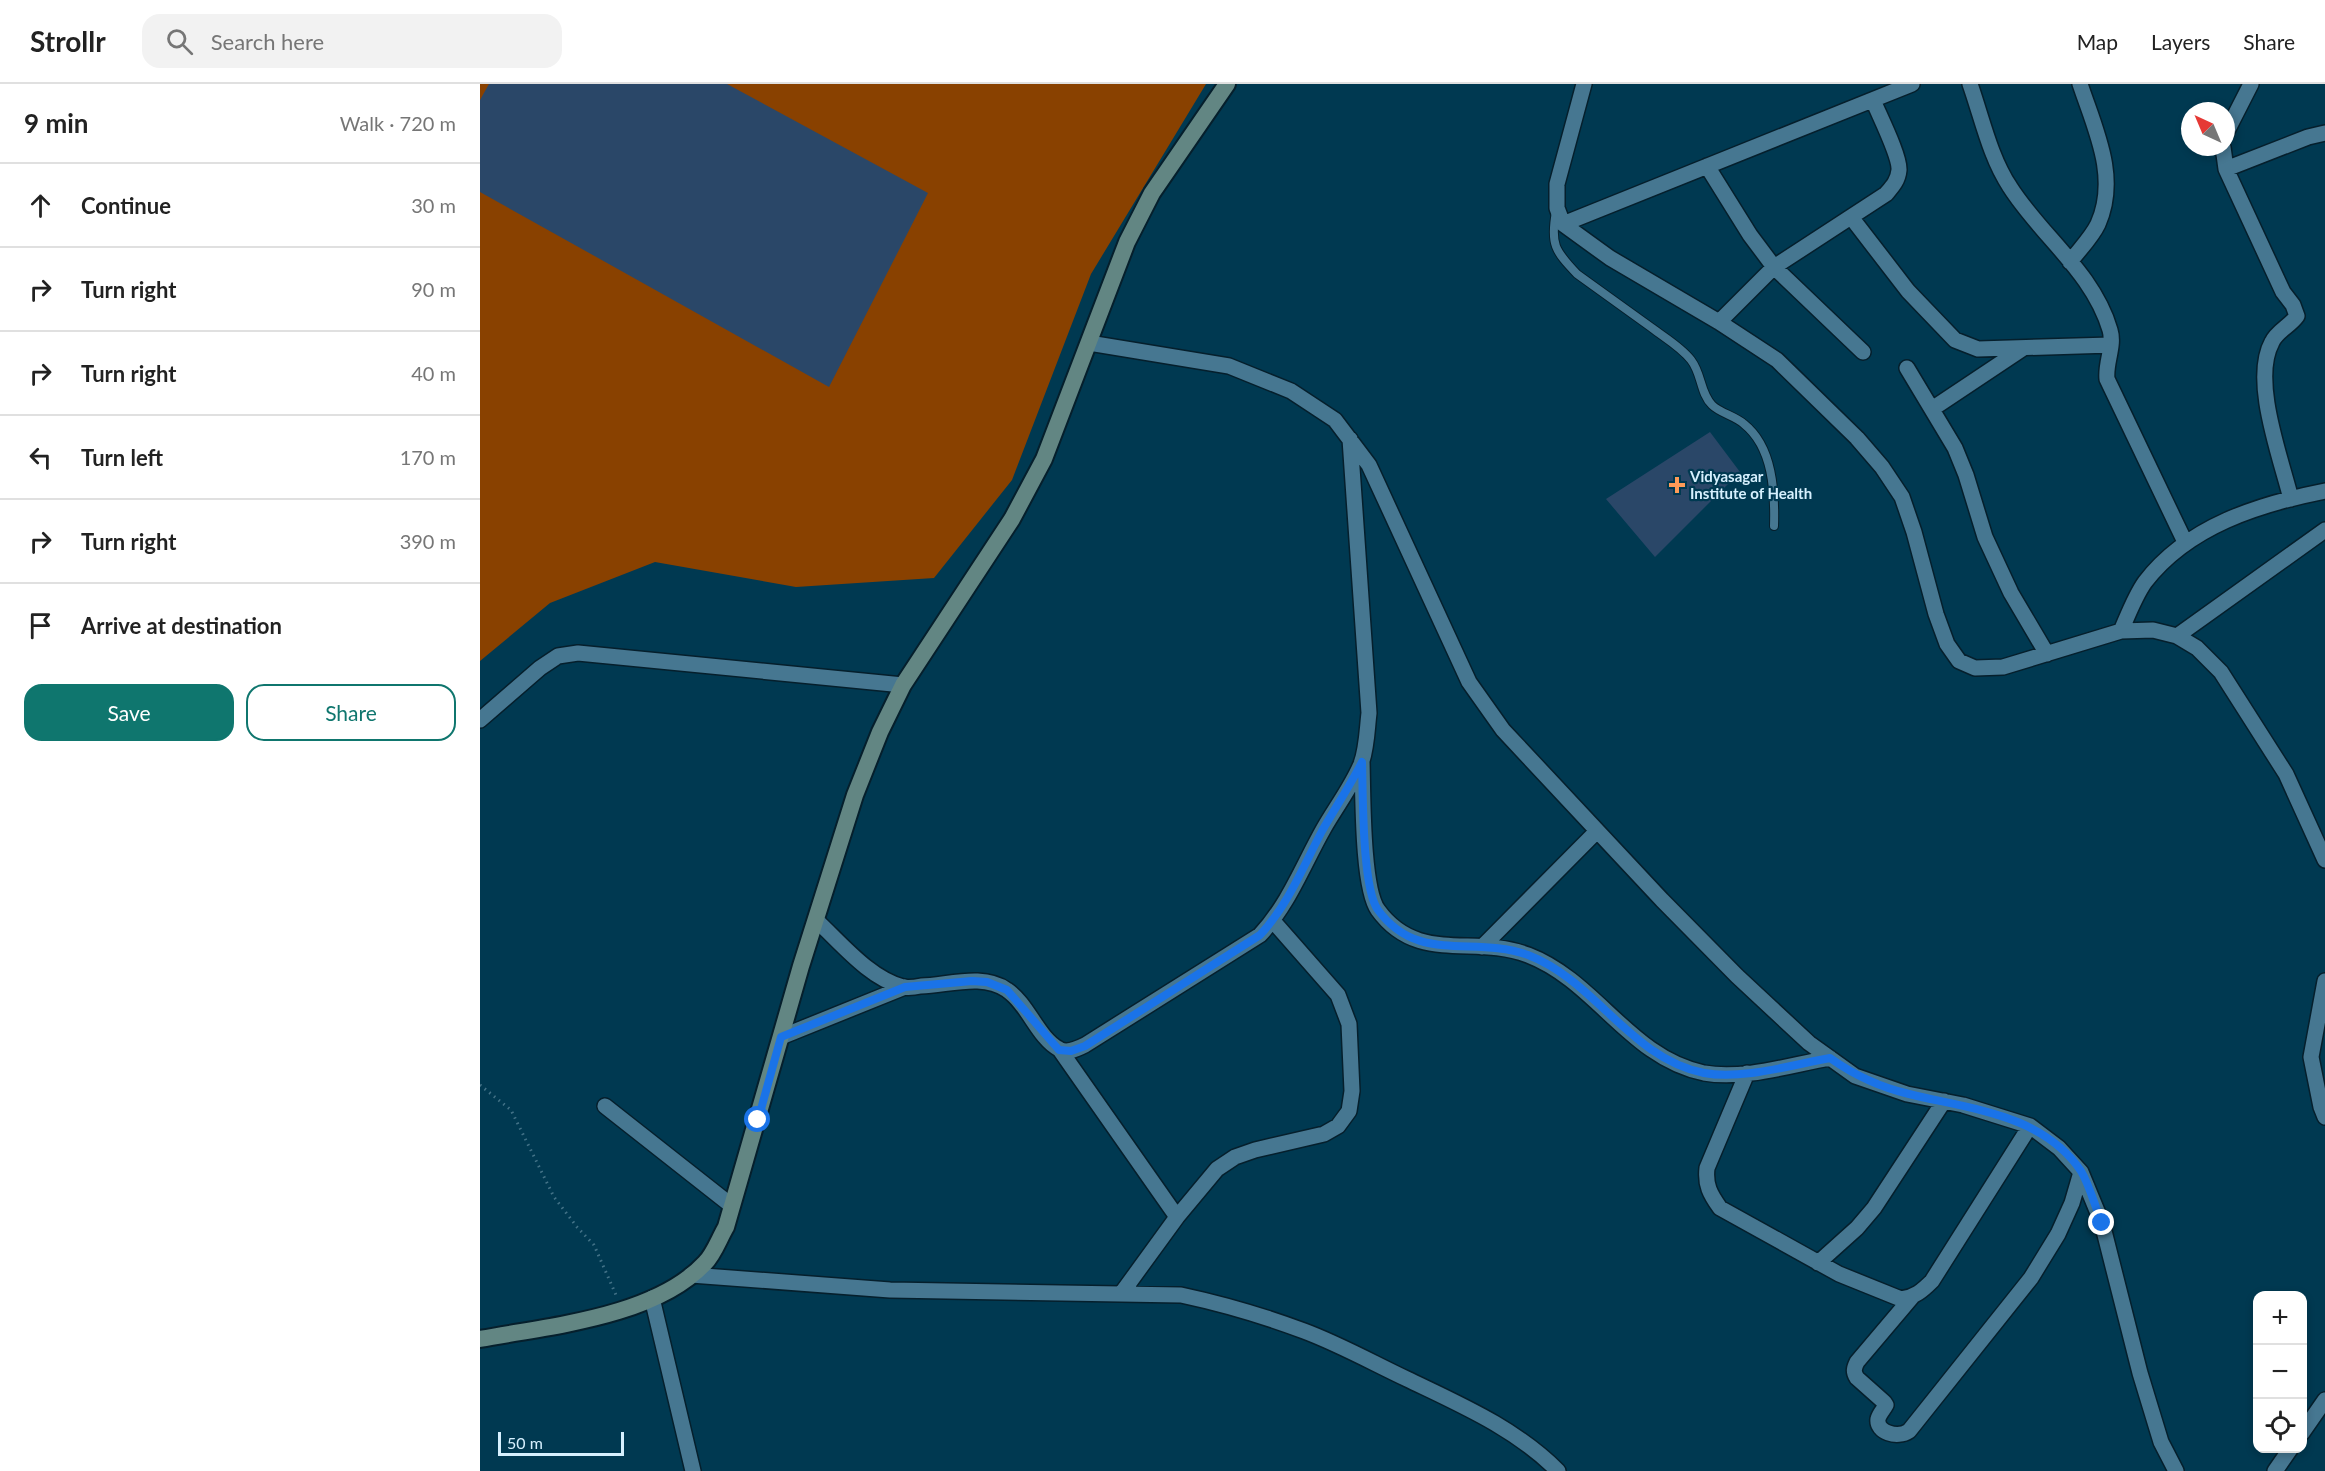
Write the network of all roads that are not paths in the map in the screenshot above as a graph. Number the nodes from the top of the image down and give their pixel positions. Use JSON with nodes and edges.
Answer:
{"nodes":[{"id":1,"x":1227,"y":84,"type":"edge"},
{"id":2,"x":1584,"y":84,"type":"edge"},
{"id":3,"x":1912,"y":84,"type":"edge"},
{"id":4,"x":1970,"y":84,"type":"edge"},
{"id":5,"x":2080,"y":84,"type":"edge"},
{"id":6,"x":2251,"y":84,"type":"edge"},
{"id":7,"x":1873,"y":100,"type":"junction"},
{"id":8,"x":2235,"y":115,"type":"edge"},
{"id":9,"x":2324,"y":134,"type":"edge"},
{"id":10,"x":2224,"y":156,"type":"edge"},
{"id":11,"x":1707,"y":166,"type":"junction"},
{"id":12,"x":2226,"y":169,"type":"junction"},
{"id":13,"x":1557,"y":208,"type":"junction"},
{"id":14,"x":1851,"y":217,"type":"junction"},
{"id":15,"x":1563,"y":224,"type":"junction"},
{"id":16,"x":2070,"y":262,"type":"junction"},
{"id":17,"x":1774,"y":267,"type":"junction"},
{"id":18,"x":1719,"y":322,"type":"junction"},
{"id":19,"x":1089,"y":344,"type":"junction"},
{"id":20,"x":2111,"y":345,"type":"junction"},
{"id":21,"x":2022,"y":348,"type":"junction"},
{"id":22,"x":1863,"y":352,"type":"dead end"},
{"id":23,"x":1907,"y":368,"type":"dead end"},
{"id":24,"x":1932,"y":409,"type":"junction"},
{"id":25,"x":1350,"y":439,"type":"junction"},
{"id":26,"x":2325,"y":491,"type":"edge"},
{"id":27,"x":2291,"y":499,"type":"junction"},
{"id":28,"x":1774,"y":526,"type":"dead end"},
{"id":29,"x":2325,"y":530,"type":"edge"},
{"id":30,"x":2184,"y":542,"type":"junction"},
{"id":31,"x":2121,"y":631,"type":"junction"},
{"id":32,"x":2177,"y":636,"type":"junction"},
{"id":33,"x":2047,"y":654,"type":"junction"},
{"id":34,"x":903,"y":685,"type":"junction"},
{"id":35,"x":480,"y":720,"type":"edge"},
{"id":36,"x":1362,"y":762,"type":"junction"},
{"id":37,"x":1597,"y":831,"type":"junction"},
{"id":38,"x":2324,"y":853,"type":"edge"},
{"id":39,"x":816,"y":920,"type":"junction"},
{"id":40,"x":1273,"y":921,"type":"junction"},
{"id":41,"x":1482,"y":947,"type":"junction"},
{"id":42,"x":2325,"y":981,"type":"edge"},
{"id":43,"x":905,"y":987,"type":"junction"},
{"id":44,"x":781,"y":1037,"type":"junction"},
{"id":45,"x":1059,"y":1050,"type":"junction"},
{"id":46,"x":1830,"y":1058,"type":"junction"},
{"id":47,"x":1747,"y":1072,"type":"junction"},
{"id":48,"x":1944,"y":1101,"type":"junction"},
{"id":49,"x":605,"y":1106,"type":"dead end"},
{"id":50,"x":2325,"y":1117,"type":"edge"},
{"id":51,"x":2030,"y":1126,"type":"junction"},
{"id":52,"x":2081,"y":1172,"type":"junction"},
{"id":53,"x":732,"y":1206,"type":"junction"},
{"id":54,"x":1177,"y":1217,"type":"junction"},
{"id":55,"x":1818,"y":1263,"type":"junction"},
{"id":56,"x":691,"y":1275,"type":"junction"},
{"id":57,"x":1121,"y":1294,"type":"junction"},
{"id":58,"x":1912,"y":1297,"type":"junction"},
{"id":59,"x":652,"y":1298,"type":"junction"},
{"id":60,"x":480,"y":1339,"type":"edge"},
{"id":61,"x":2325,"y":1400,"type":"edge"},
{"id":62,"x":2307,"y":1425,"type":"edge"},
{"id":63,"x":2288,"y":1453,"type":"edge"},
{"id":64,"x":693,"y":1471,"type":"edge"},
{"id":65,"x":1558,"y":1471,"type":"edge"},
{"id":66,"x":2176,"y":1471,"type":"edge"},
{"id":67,"x":2275,"y":1471,"type":"edge"}],
"edges":[{"from":1,"to":19,"type":"main road"},
{"from":2,"to":13,"type":"street"},
{"from":3,"to":7,"type":"street"},
{"from":4,"to":16,"type":"street"},
{"from":5,"to":16,"type":"street"},
{"from":6,"to":8,"type":"street"},
{"from":7,"to":11,"type":"street"},
{"from":7,"to":14,"type":"street"},
{"from":9,"to":12,"type":"street"},
{"from":10,"to":12,"type":"street"},
{"from":11,"to":15,"type":"street"},
{"from":11,"to":17,"type":"street"},
{"from":12,"to":27,"type":"street"},
{"from":13,"to":15,"type":"street"},
{"from":13,"to":28,"type":"lane"},
{"from":14,"to":17,"type":"street"},
{"from":14,"to":21,"type":"street"},
{"from":15,"to":18,"type":"street"},
{"from":16,"to":20,"type":"street"},
{"from":17,"to":18,"type":"street"},
{"from":17,"to":22,"type":"street"},
{"from":18,"to":33,"type":"street"},
{"from":19,"to":25,"type":"street"},
{"from":19,"to":34,"type":"main road"},
{"from":20,"to":21,"type":"street"},
{"from":20,"to":30,"type":"street"},
{"from":21,"to":24,"type":"street"},
{"from":23,"to":24,"type":"street"},
{"from":24,"to":33,"type":"street"},
{"from":25,"to":36,"type":"street"},
{"from":25,"to":37,"type":"street"},
{"from":26,"to":27,"type":"street"},
{"from":27,"to":30,"type":"street"},
{"from":29,"to":32,"type":"street"},
{"from":30,"to":31,"type":"street"},
{"from":31,"to":32,"type":"street"},
{"from":31,"to":33,"type":"street"},
{"from":32,"to":38,"type":"street"},
{"from":34,"to":35,"type":"street"},
{"from":34,"to":39,"type":"main road"},
{"from":36,"to":40,"type":"street"},
{"from":36,"to":41,"type":"street"},
{"from":37,"to":41,"type":"street"},
{"from":37,"to":46,"type":"street"},
{"from":39,"to":43,"type":"street"},
{"from":39,"to":44,"type":"main road"},
{"from":40,"to":45,"type":"street"},
{"from":40,"to":54,"type":"street"},
{"from":41,"to":47,"type":"street"},
{"from":42,"to":50,"type":"street"},
{"from":43,"to":44,"type":"street"},
{"from":43,"to":45,"type":"street"},
{"from":44,"to":53,"type":"main road"},
{"from":45,"to":54,"type":"street"},
{"from":46,"to":47,"type":"street"},
{"from":46,"to":48,"type":"street"},
{"from":47,"to":55,"type":"street"},
{"from":48,"to":51,"type":"street"},
{"from":48,"to":55,"type":"street"},
{"from":49,"to":53,"type":"street"},
{"from":51,"to":52,"type":"street"},
{"from":51,"to":58,"type":"street"},
{"from":52,"to":58,"type":"street"},
{"from":52,"to":66,"type":"street"},
{"from":53,"to":56,"type":"main road"},
{"from":54,"to":57,"type":"street"},
{"from":55,"to":58,"type":"street"},
{"from":56,"to":57,"type":"street"},
{"from":56,"to":59,"type":"main road"},
{"from":57,"to":65,"type":"street"},
{"from":59,"to":60,"type":"main road"},
{"from":59,"to":64,"type":"street"},
{"from":61,"to":62,"type":"street"},
{"from":63,"to":67,"type":"street"}]}
